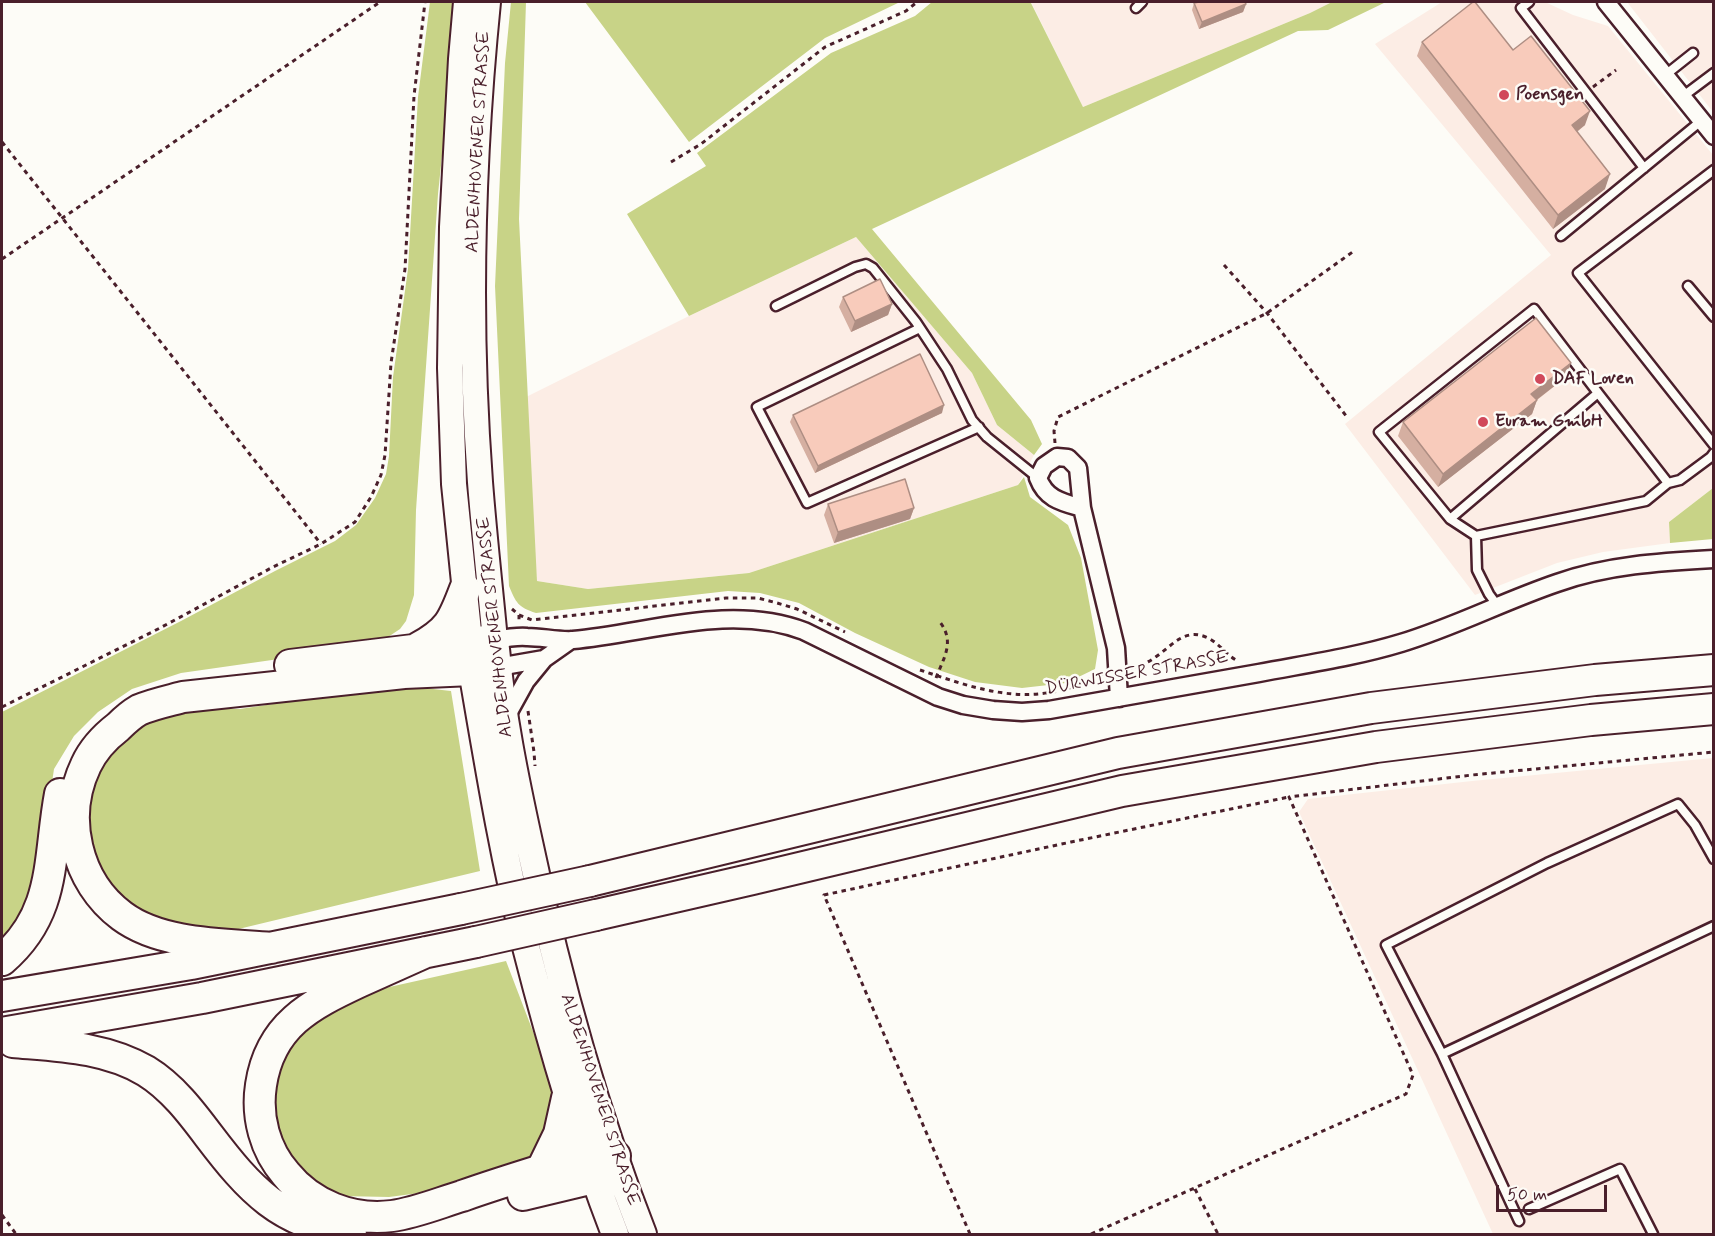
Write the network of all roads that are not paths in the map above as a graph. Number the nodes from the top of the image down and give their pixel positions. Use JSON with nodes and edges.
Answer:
{"nodes":[{"id":1,"x":466,"y":2,"type":"edge"},
{"id":2,"x":488,"y":2,"type":"edge"},
{"id":3,"x":1529,"y":2,"type":"edge"},
{"id":4,"x":1606,"y":2,"type":"edge"},
{"id":5,"x":1693,"y":53,"type":"dead end"},
{"id":6,"x":1713,"y":73,"type":"edge"},
{"id":7,"x":1664,"y":76,"type":"junction"},
{"id":8,"x":1682,"y":97,"type":"junction"},
{"id":9,"x":1701,"y":121,"type":"junction"},
{"id":10,"x":1713,"y":136,"type":"edge"},
{"id":11,"x":1644,"y":168,"type":"junction"},
{"id":12,"x":1713,"y":170,"type":"edge"},
{"id":13,"x":1561,"y":236,"type":"dead end"},
{"id":14,"x":1688,"y":286,"type":"dead end"},
{"id":15,"x":776,"y":306,"type":"dead end"},
{"id":16,"x":1713,"y":317,"type":"edge"},
{"id":17,"x":920,"y":328,"type":"junction"},
{"id":18,"x":1598,"y":393,"type":"junction"},
{"id":19,"x":979,"y":428,"type":"junction"},
{"id":20,"x":1713,"y":445,"type":"edge"},
{"id":21,"x":1713,"y":453,"type":"edge"},
{"id":22,"x":1038,"y":478,"type":"junction"},
{"id":23,"x":1668,"y":483,"type":"junction"},
{"id":24,"x":1082,"y":508,"type":"junction"},
{"id":25,"x":1450,"y":519,"type":"junction"},
{"id":26,"x":1476,"y":536,"type":"junction"},
{"id":27,"x":1713,"y":560,"type":"edge"},
{"id":28,"x":465,"y":590,"type":"junction"},
{"id":29,"x":1497,"y":605,"type":"junction"},
{"id":30,"x":571,"y":640,"type":"junction"},
{"id":31,"x":418,"y":649,"type":"junction"},
{"id":32,"x":484,"y":655,"type":"junction"},
{"id":33,"x":544,"y":659,"type":"junction"},
{"id":34,"x":1713,"y":670,"type":"edge"},
{"id":35,"x":1119,"y":698,"type":"junction"},
{"id":36,"x":1713,"y":709,"type":"edge"},
{"id":37,"x":505,"y":720,"type":"junction"},
{"id":38,"x":1713,"y":859,"type":"edge"},
{"id":39,"x":1713,"y":926,"type":"edge"},
{"id":40,"x":271,"y":948,"type":"junction"},
{"id":41,"x":426,"y":952,"type":"junction"},
{"id":42,"x":2,"y":960,"type":"edge"},
{"id":43,"x":2,"y":996,"type":"edge"},
{"id":44,"x":2,"y":1033,"type":"edge"},
{"id":45,"x":2,"y":1041,"type":"edge"},
{"id":46,"x":1442,"y":1054,"type":"junction"},
{"id":47,"x":567,"y":1098,"type":"junction"},
{"id":48,"x":598,"y":1163,"type":"junction"},
{"id":49,"x":542,"y":1169,"type":"junction"},
{"id":50,"x":1529,"y":1209,"type":"dead end"},
{"id":51,"x":1519,"y":1221,"type":"dead end"},
{"id":52,"x":351,"y":1234,"type":"edge"},
{"id":53,"x":391,"y":1234,"type":"edge"},
{"id":54,"x":615,"y":1234,"type":"edge"},
{"id":55,"x":643,"y":1234,"type":"edge"},
{"id":56,"x":1653,"y":1234,"type":"edge"}],
"edges":[{"from":1,"to":28,"type":"main road","name":"ALDENHOVENER STRASSE"},
{"from":2,"to":32,"type":"main road","name":"ALDENHOVENER STRASSE"},
{"from":3,"to":11,"type":"lane"},
{"from":4,"to":7,"type":"street"},
{"from":5,"to":7,"type":"lane"},
{"from":6,"to":8,"type":"lane"},
{"from":7,"to":8,"type":"street"},
{"from":8,"to":9,"type":"street"},
{"from":9,"to":10,"type":"street"},
{"from":9,"to":11,"type":"lane"},
{"from":11,"to":13,"type":"lane"},
{"from":12,"to":20,"type":"lane"},
{"from":14,"to":16,"type":"lane"},
{"from":15,"to":17,"type":"lane"},
{"from":17,"to":19,"type":"lane"},
{"from":17,"to":19,"type":"lane"},
{"from":18,"to":23,"type":"lane"},
{"from":18,"to":25,"type":"lane"},
{"from":18,"to":25,"type":"lane"},
{"from":19,"to":22,"type":"lane"},
{"from":21,"to":23,"type":"lane"},
{"from":22,"to":24,"type":"street"},
{"from":22,"to":24,"type":"street"},
{"from":23,"to":26,"type":"lane"},
{"from":24,"to":35,"type":"street"},
{"from":25,"to":26,"type":"lane"},
{"from":26,"to":29,"type":"lane"},
{"from":27,"to":29,"type":"street","name":"DÜRWISSER STRASSE"},
{"from":28,"to":31,"type":"highway"},
{"from":28,"to":32,"type":"main road","name":"ALDENHOVENER STRASSE"},
{"from":29,"to":35,"type":"street","name":"DÜRWISSER STRASSE"},
{"from":30,"to":32,"type":"street","name":"DÜRWISSER STRASSE"},
{"from":30,"to":33,"type":"street","name":"DÜRWISSER STRASSE"},
{"from":30,"to":35,"type":"street","name":"DÜRWISSER STRASSE"},
{"from":31,"to":32,"type":"highway"},
{"from":31,"to":42,"type":"highway"},
{"from":32,"to":33,"type":"street","name":"DÜRWISSER STRASSE"},
{"from":32,"to":37,"type":"main road","name":"ALDENHOVENER STRASSE"},
{"from":32,"to":40,"type":"highway"},
{"from":32,"to":47,"type":"main road","name":"ALDENHOVENER STRASSE"},
{"from":33,"to":37,"type":"street","name":"DÜRWISSER STRASSE"},
{"from":34,"to":40,"type":"highway","bridge":true},
{"from":36,"to":41,"type":"highway","bridge":true},
{"from":37,"to":48,"type":"main road","name":"ALDENHOVENER STRASSE"},
{"from":38,"to":46,"type":"lane"},
{"from":39,"to":46,"type":"lane"},
{"from":40,"to":43,"type":"highway"},
{"from":41,"to":44,"type":"highway"},
{"from":41,"to":49,"type":"highway"},
{"from":45,"to":52,"type":"highway"},
{"from":46,"to":51,"type":"lane"},
{"from":47,"to":48,"type":"main road","name":"ALDENHOVENER STRASSE"},
{"from":47,"to":49,"type":"highway"},
{"from":48,"to":49,"type":"highway"},
{"from":48,"to":53,"type":"highway"},
{"from":48,"to":54,"type":"main road","name":"ALDENHOVENER STRASSE"},
{"from":48,"to":55,"type":"main road","name":"ALDENHOVENER STRASSE"},
{"from":50,"to":56,"type":"lane"}]}
